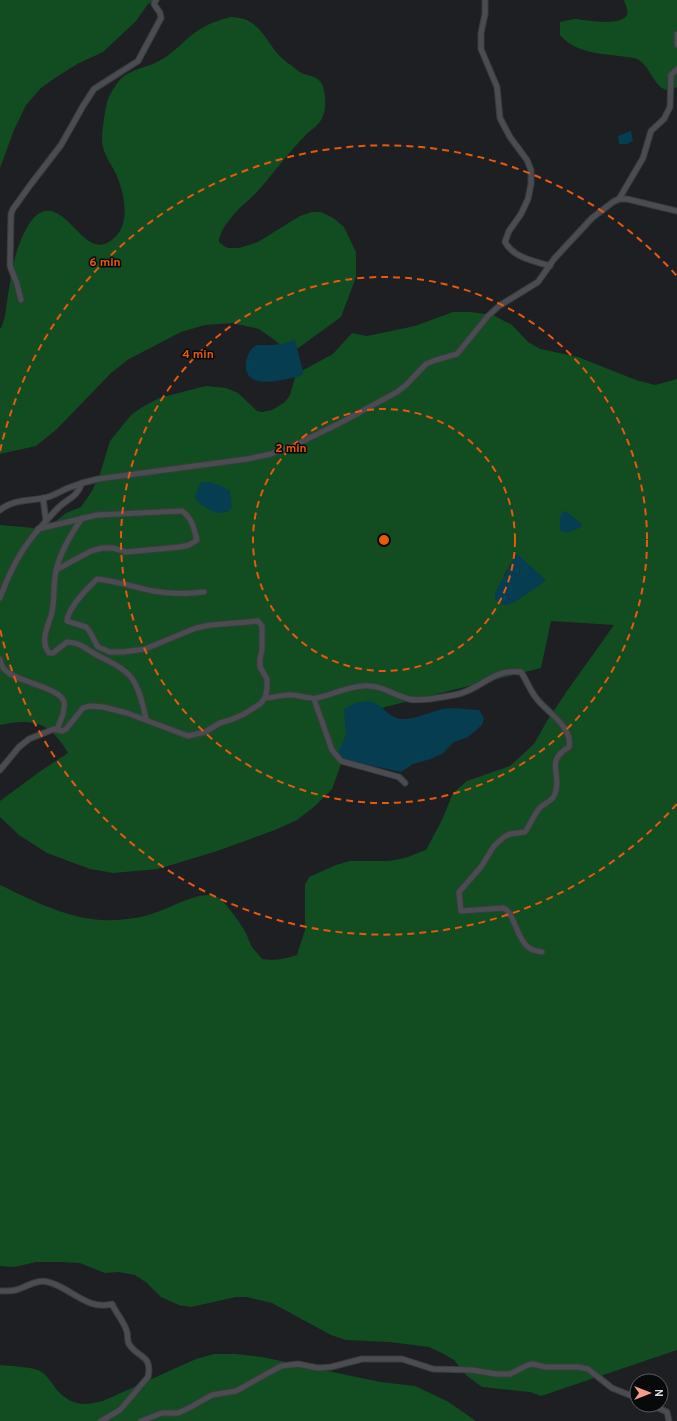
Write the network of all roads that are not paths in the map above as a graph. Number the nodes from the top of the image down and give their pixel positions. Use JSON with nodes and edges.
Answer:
{"nodes":[{"id":1,"x":156,"y":0,"type":"edge"},
{"id":2,"x":485,"y":0,"type":"edge"},
{"id":3,"x":677,"y":34,"type":"edge"},
{"id":4,"x":677,"y":45,"type":"edge"},
{"id":5,"x":677,"y":69,"type":"edge"},
{"id":6,"x":619,"y":199,"type":"junction"},
{"id":7,"x":677,"y":211,"type":"edge"},
{"id":8,"x":550,"y":266,"type":"junction"},
{"id":9,"x":21,"y":300,"type":"dead end"},
{"id":10,"x":82,"y":483,"type":"junction"},
{"id":11,"x":43,"y":498,"type":"junction"},
{"id":12,"x":0,"y":510,"type":"edge"},
{"id":13,"x":82,"y":518,"type":"junction"},
{"id":14,"x":46,"y":521,"type":"junction"},
{"id":15,"x":38,"y":529,"type":"junction"},
{"id":16,"x":56,"y":570,"type":"junction"},
{"id":17,"x":204,"y":592,"type":"dead end"},
{"id":18,"x":0,"y":598,"type":"edge"},
{"id":19,"x":0,"y":659,"type":"edge"},
{"id":20,"x":265,"y":698,"type":"junction"},
{"id":21,"x":314,"y":698,"type":"junction"},
{"id":22,"x":146,"y":720,"type":"junction"},
{"id":23,"x":57,"y":729,"type":"junction"},
{"id":24,"x":0,"y":770,"type":"edge"},
{"id":25,"x":405,"y":783,"type":"dead end"},
{"id":26,"x":542,"y":952,"type":"dead end"},
{"id":27,"x":0,"y":1291,"type":"edge"},
{"id":28,"x":629,"y":1395,"type":"edge"},
{"id":29,"x":101,"y":1421,"type":"edge"},
{"id":30,"x":141,"y":1421,"type":"edge"}],
"edges":[{"from":1,"to":9,"type":"street"},
{"from":2,"to":8,"type":"street"},
{"from":3,"to":4,"type":"street"},
{"from":5,"to":6,"type":"street"},
{"from":6,"to":7,"type":"street"},
{"from":6,"to":8,"type":"street"},
{"from":8,"to":10,"type":"street"},
{"from":10,"to":11,"type":"street"},
{"from":10,"to":14,"type":"street"},
{"from":11,"to":12,"type":"street"},
{"from":11,"to":14,"type":"street"},
{"from":13,"to":15,"type":"street"},
{"from":13,"to":16,"type":"street"},
{"from":13,"to":16,"type":"street"},
{"from":14,"to":15,"type":"street"},
{"from":15,"to":18,"type":"street"},
{"from":16,"to":22,"type":"street"},
{"from":17,"to":20,"type":"street"},
{"from":19,"to":23,"type":"street"},
{"from":20,"to":21,"type":"street"},
{"from":20,"to":22,"type":"street"},
{"from":21,"to":25,"type":"street"},
{"from":21,"to":26,"type":"street"},
{"from":22,"to":23,"type":"street"},
{"from":23,"to":24,"type":"street"},
{"from":27,"to":29,"type":"street"},
{"from":28,"to":30,"type":"street"}]}
